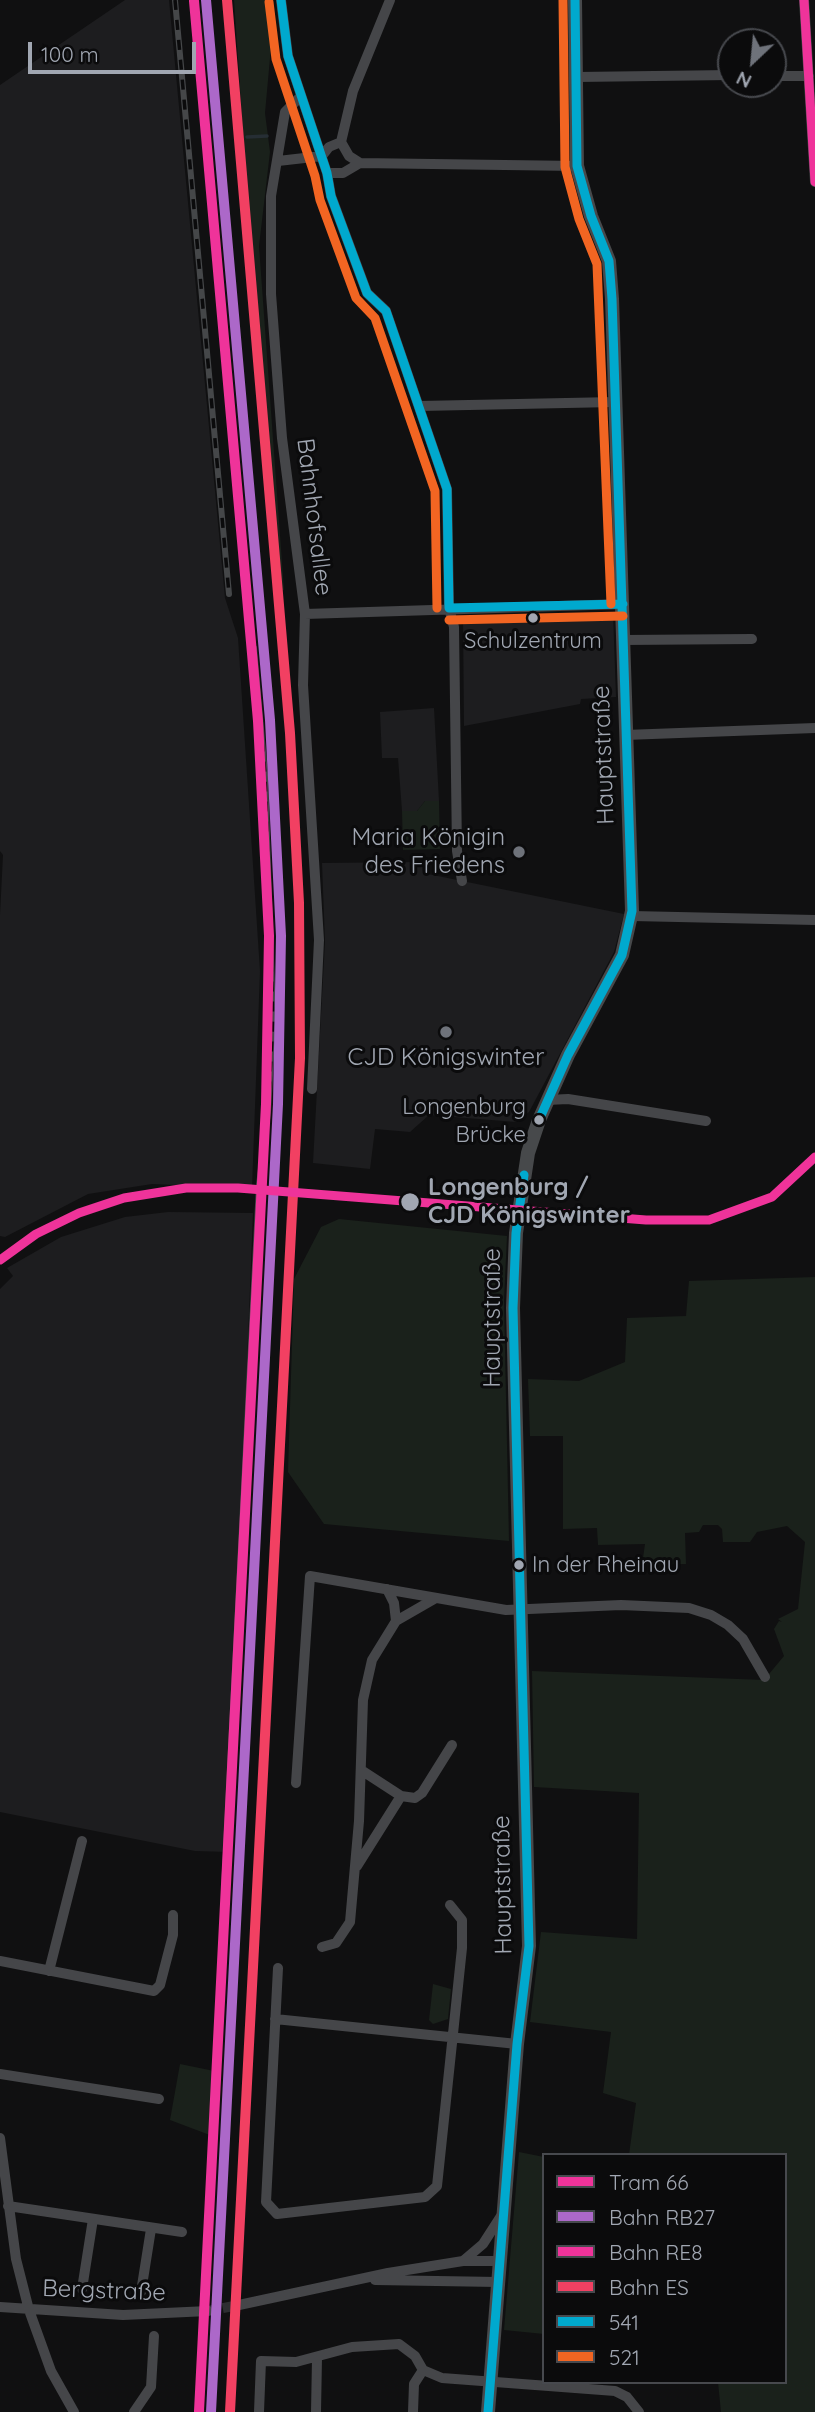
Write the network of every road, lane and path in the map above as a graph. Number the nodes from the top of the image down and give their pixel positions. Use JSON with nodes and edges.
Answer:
{"nodes":[{"id":1,"x":281,"y":0,"type":"edge"},
{"id":2,"x":390,"y":0,"type":"edge"},
{"id":3,"x":575,"y":0,"type":"edge"},
{"id":4,"x":804,"y":0,"type":"edge"},
{"id":5,"x":717,"y":75,"type":"edge"},
{"id":6,"x":787,"y":76,"type":"edge"},
{"id":7,"x":808,"y":76,"type":"junction"},
{"id":8,"x":577,"y":77,"type":"junction"},
{"id":9,"x":301,"y":96,"type":"junction"},
{"id":10,"x":341,"y":142,"type":"junction"},
{"id":11,"x":322,"y":156,"type":"junction"},
{"id":12,"x":278,"y":161,"type":"junction"},
{"id":13,"x":360,"y":163,"type":"junction"},
{"id":14,"x":577,"y":166,"type":"junction"},
{"id":15,"x":327,"y":173,"type":"junction"},
{"id":16,"x":815,"y":181,"type":"edge"},
{"id":17,"x":615,"y":402,"type":"junction"},
{"id":18,"x":420,"y":407,"type":"junction"},
{"id":19,"x":622,"y":604,"type":"junction"},
{"id":20,"x":449,"y":608,"type":"junction"},
{"id":21,"x":305,"y":614,"type":"junction"},
{"id":22,"x":751,"y":639,"type":"dead end"},
{"id":23,"x":623,"y":640,"type":"junction"},
{"id":24,"x":815,"y":728,"type":"edge"},
{"id":25,"x":625,"y":735,"type":"junction"},
{"id":26,"x":461,"y":881,"type":"dead end"},
{"id":27,"x":632,"y":916,"type":"junction"},
{"id":28,"x":815,"y":920,"type":"edge"},
{"id":29,"x":312,"y":1089,"type":"dead end"},
{"id":30,"x":547,"y":1100,"type":"junction"},
{"id":31,"x":706,"y":1121,"type":"dead end"},
{"id":32,"x":387,"y":1589,"type":"junction"},
{"id":33,"x":436,"y":1598,"type":"junction"},
{"id":34,"x":521,"y":1609,"type":"junction"},
{"id":35,"x":396,"y":1621,"type":"junction"},
{"id":36,"x":765,"y":1677,"type":"dead end"},
{"id":37,"x":452,"y":1745,"type":"dead end"},
{"id":38,"x":361,"y":1770,"type":"junction"},
{"id":39,"x":296,"y":1783,"type":"dead end"},
{"id":40,"x":401,"y":1796,"type":"junction"},
{"id":41,"x":82,"y":1841,"type":"dead end"},
{"id":42,"x":355,"y":1871,"type":"junction"},
{"id":43,"x":450,"y":1905,"type":"dead end"},
{"id":44,"x":173,"y":1915,"type":"dead end"},
{"id":45,"x":323,"y":1947,"type":"dead end"},
{"id":46,"x":0,"y":1961,"type":"edge"},
{"id":47,"x":278,"y":1968,"type":"dead end"},
{"id":48,"x":49,"y":1971,"type":"junction"},
{"id":49,"x":275,"y":2019,"type":"junction"},
{"id":50,"x":452,"y":2035,"type":"junction"},
{"id":51,"x":517,"y":2044,"type":"junction"},
{"id":52,"x":0,"y":2074,"type":"edge"},
{"id":53,"x":159,"y":2099,"type":"dead end"},
{"id":54,"x":0,"y":2138,"type":"edge"},
{"id":55,"x":1,"y":2162,"type":"edge"},
{"id":56,"x":8,"y":2206,"type":"junction"},
{"id":57,"x":504,"y":2210,"type":"junction"},
{"id":58,"x":93,"y":2219,"type":"junction"},
{"id":59,"x":151,"y":2229,"type":"junction"},
{"id":60,"x":182,"y":2232,"type":"dead end"},
{"id":61,"x":463,"y":2261,"type":"junction"},
{"id":62,"x":500,"y":2261,"type":"junction"},
{"id":63,"x":354,"y":2279,"type":"junction"},
{"id":64,"x":498,"y":2282,"type":"junction"},
{"id":65,"x":82,"y":2289,"type":"dead end"},
{"id":66,"x":141,"y":2292,"type":"dead end"},
{"id":67,"x":239,"y":2305,"type":"tunnel mouth"},
{"id":68,"x":0,"y":2308,"type":"edge"},
{"id":69,"x":29,"y":2310,"type":"junction"},
{"id":70,"x":208,"y":2311,"type":"tunnel mouth"},
{"id":71,"x":154,"y":2336,"type":"dead end"},
{"id":72,"x":317,"y":2358,"type":"junction"},
{"id":73,"x":423,"y":2370,"type":"junction"},
{"id":74,"x":489,"y":2382,"type":"junction"},
{"id":75,"x":74,"y":2412,"type":"edge"},
{"id":76,"x":134,"y":2412,"type":"edge"},
{"id":77,"x":259,"y":2412,"type":"edge"},
{"id":78,"x":316,"y":2412,"type":"edge"},
{"id":79,"x":413,"y":2412,"type":"edge"},
{"id":80,"x":488,"y":2412,"type":"edge"},
{"id":81,"x":639,"y":2412,"type":"edge"}],
"edges":[{"from":1,"to":9,"type":"street"},
{"from":2,"to":10,"type":"street"},
{"from":3,"to":8,"type":"main road","name":"Hauptstraße"},
{"from":4,"to":7,"type":"street"},
{"from":5,"to":8,"type":"street"},
{"from":6,"to":7,"type":"street"},
{"from":7,"to":16,"type":"street"},
{"from":8,"to":14,"type":"main road","name":"Hauptstraße"},
{"from":9,"to":11,"type":"street"},
{"from":9,"to":12,"type":"street","name":"Bahnhofsallee"},
{"from":10,"to":11,"type":"street"},
{"from":10,"to":13,"type":"street"},
{"from":11,"to":12,"type":"street"},
{"from":11,"to":15,"type":"street"},
{"from":12,"to":21,"type":"street","name":"Bahnhofsallee"},
{"from":13,"to":14,"type":"street"},
{"from":13,"to":15,"type":"street"},
{"from":14,"to":17,"type":"main road","name":"Hauptstraße"},
{"from":15,"to":18,"type":"street"},
{"from":17,"to":18,"type":"street"},
{"from":17,"to":19,"type":"main road","name":"Hauptstraße"},
{"from":18,"to":20,"type":"street"},
{"from":19,"to":20,"type":"street"},
{"from":19,"to":23,"type":"main road","name":"Hauptstraße"},
{"from":20,"to":21,"type":"street"},
{"from":20,"to":26,"type":"street"},
{"from":21,"to":29,"type":"street","name":"Bahnhofsallee"},
{"from":22,"to":23,"type":"street"},
{"from":23,"to":25,"type":"main road","name":"Hauptstraße"},
{"from":24,"to":25,"type":"street"},
{"from":25,"to":27,"type":"main road","name":"Hauptstraße"},
{"from":27,"to":28,"type":"street"},
{"from":27,"to":30,"type":"main road","name":"Hauptstraße"},
{"from":30,"to":31,"type":"street"},
{"from":30,"to":34,"type":"main road","name":"Hauptstraße"},
{"from":32,"to":33,"type":"street"},
{"from":32,"to":35,"type":"street"},
{"from":32,"to":39,"type":"street"},
{"from":33,"to":34,"type":"street"},
{"from":33,"to":35,"type":"street"},
{"from":34,"to":36,"type":"street"},
{"from":34,"to":51,"type":"main road","name":"Hauptstraße"},
{"from":35,"to":38,"type":"street"},
{"from":37,"to":40,"type":"street"},
{"from":38,"to":40,"type":"street"},
{"from":38,"to":42,"type":"street"},
{"from":40,"to":42,"type":"street"},
{"from":41,"to":48,"type":"street"},
{"from":42,"to":45,"type":"street"},
{"from":43,"to":50,"type":"street"},
{"from":44,"to":48,"type":"street"},
{"from":46,"to":48,"type":"street"},
{"from":47,"to":49,"type":"street"},
{"from":49,"to":50,"type":"street"},
{"from":49,"to":50,"type":"street"},
{"from":50,"to":51,"type":"street"},
{"from":51,"to":57,"type":"main road","name":"Hauptstraße"},
{"from":52,"to":53,"type":"street"},
{"from":54,"to":55,"type":"street"},
{"from":55,"to":56,"type":"street"},
{"from":56,"to":58,"type":"street"},
{"from":56,"to":69,"type":"street"},
{"from":57,"to":61,"type":"street"},
{"from":57,"to":62,"type":"main road","name":"Hauptstraße"},
{"from":58,"to":59,"type":"street"},
{"from":58,"to":65,"type":"street"},
{"from":59,"to":60,"type":"street"},
{"from":59,"to":66,"type":"street"},
{"from":61,"to":62,"type":"street"},
{"from":61,"to":63,"type":"street"},
{"from":62,"to":64,"type":"main road","name":"Hauptstraße"},
{"from":63,"to":64,"type":"street"},
{"from":63,"to":67,"type":"street"},
{"from":64,"to":74,"type":"main road","name":"Hauptstraße"},
{"from":68,"to":69,"type":"street","name":"Bergstraße"},
{"from":69,"to":70,"type":"street","name":"Bergstraße"},
{"from":69,"to":75,"type":"street"},
{"from":71,"to":76,"type":"street"},
{"from":72,"to":73,"type":"street"},
{"from":72,"to":77,"type":"street"},
{"from":72,"to":78,"type":"street"},
{"from":73,"to":74,"type":"street"},
{"from":73,"to":79,"type":"street"},
{"from":74,"to":80,"type":"main road","name":"Hauptstraße"},
{"from":74,"to":81,"type":"street"}]}
